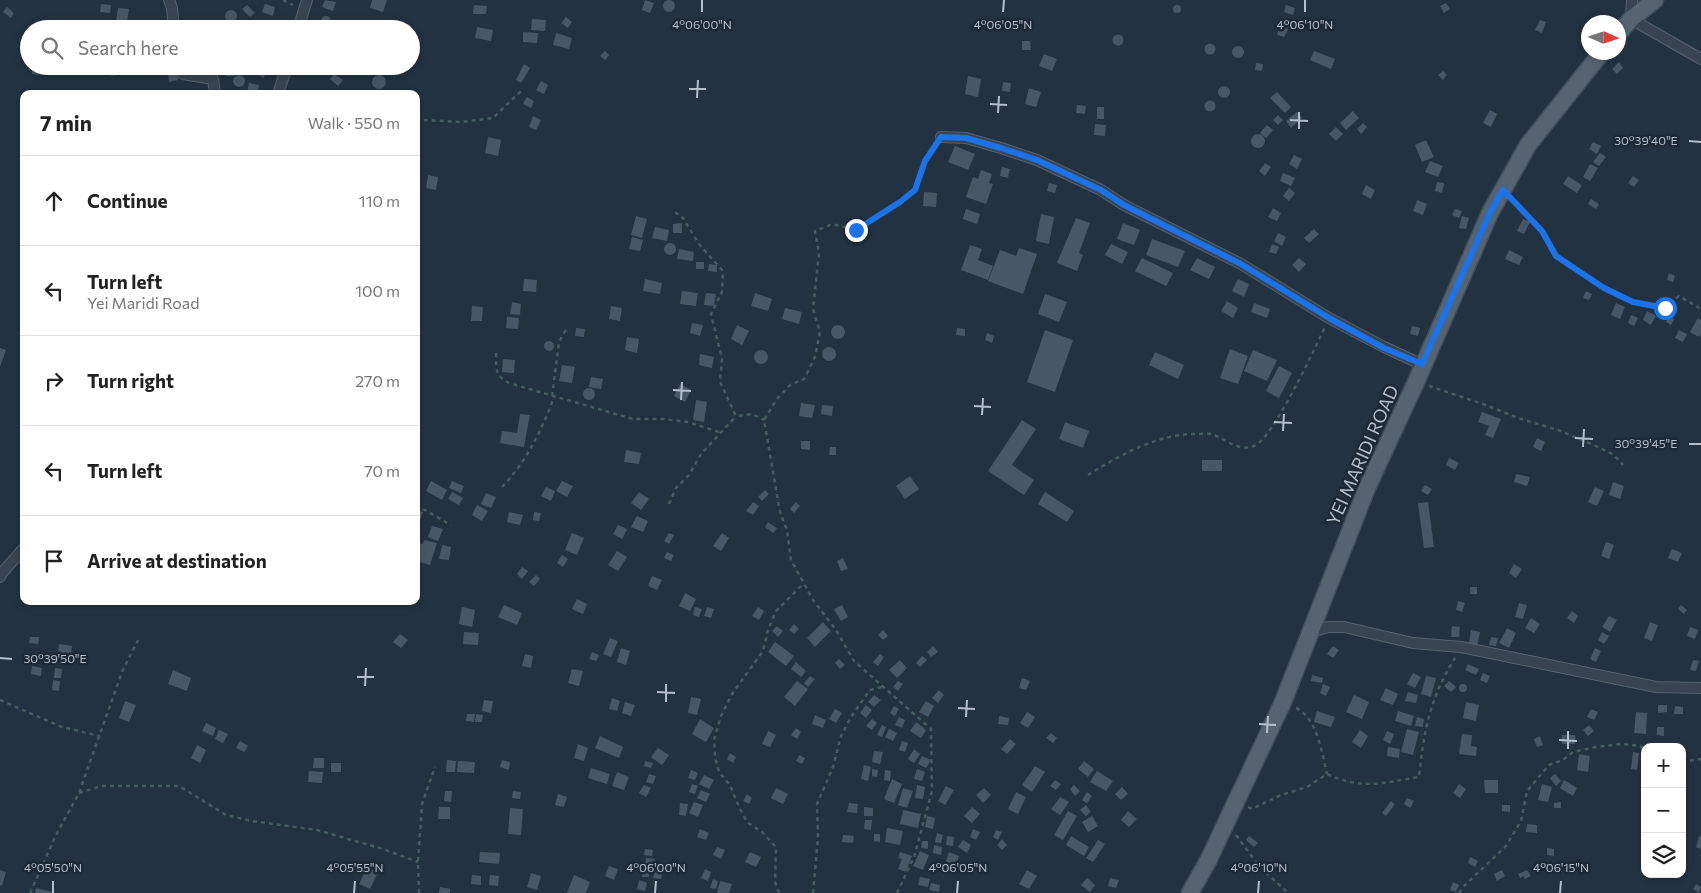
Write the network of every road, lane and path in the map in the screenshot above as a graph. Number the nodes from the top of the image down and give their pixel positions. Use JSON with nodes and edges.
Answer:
{"nodes":[{"id":1,"x":169,"y":0,"type":"edge"},
{"id":2,"x":306,"y":0,"type":"edge"},
{"id":3,"x":1632,"y":0,"type":"edge"},
{"id":4,"x":1655,"y":0,"type":"edge"},
{"id":5,"x":1631,"y":19,"type":"junction"},
{"id":6,"x":173,"y":20,"type":"edge"},
{"id":7,"x":300,"y":20,"type":"edge"},
{"id":8,"x":1626,"y":25,"type":"edge"},
{"id":9,"x":1701,"y":59,"type":"edge"},
{"id":10,"x":1596,"y":60,"type":"edge"},
{"id":11,"x":190,"y":75,"type":"edge"},
{"id":12,"x":284,"y":75,"type":"edge"},
{"id":13,"x":214,"y":90,"type":"edge"},
{"id":14,"x":279,"y":90,"type":"edge"},
{"id":15,"x":521,"y":91,"type":"dead end"},
{"id":16,"x":420,"y":121,"type":"edge"},
{"id":17,"x":941,"y":137,"type":"joint"},
{"id":18,"x":1503,"y":190,"type":"junction"},
{"id":19,"x":675,"y":212,"type":"dead end"},
{"id":20,"x":1701,"y":309,"type":"edge"},
{"id":21,"x":1329,"y":318,"type":"junction"},
{"id":22,"x":567,"y":328,"type":"dead end"},
{"id":23,"x":496,"y":353,"type":"dead end"},
{"id":24,"x":1422,"y":364,"type":"junction"},
{"id":25,"x":1416,"y":382,"type":"junction"},
{"id":26,"x":553,"y":397,"type":"junction"},
{"id":27,"x":736,"y":416,"type":"junction"},
{"id":28,"x":764,"y":420,"type":"junction"},
{"id":29,"x":722,"y":433,"type":"junction"},
{"id":30,"x":1623,"y":465,"type":"dead end"},
{"id":31,"x":1088,"y":475,"type":"dead end"},
{"id":32,"x":502,"y":487,"type":"dead end"},
{"id":33,"x":668,"y":504,"type":"dead end"},
{"id":34,"x":420,"y":507,"type":"edge"},
{"id":35,"x":451,"y":525,"type":"dead end"},
{"id":36,"x":20,"y":552,"type":"edge"},
{"id":37,"x":0,"y":577,"type":"edge"},
{"id":38,"x":804,"y":582,"type":"junction"},
{"id":39,"x":1311,"y":632,"type":"junction"},
{"id":40,"x":138,"y":640,"type":"dead end"},
{"id":41,"x":1461,"y":647,"type":"junction"},
{"id":42,"x":882,"y":686,"type":"junction"},
{"id":43,"x":1701,"y":688,"type":"edge"},
{"id":44,"x":0,"y":700,"type":"edge"},
{"id":45,"x":1283,"y":702,"type":"junction"},
{"id":46,"x":100,"y":736,"type":"junction"},
{"id":47,"x":1641,"y":746,"type":"edge"},
{"id":48,"x":1701,"y":759,"type":"edge"},
{"id":49,"x":1686,"y":761,"type":"edge"},
{"id":50,"x":436,"y":767,"type":"dead end"},
{"id":51,"x":1327,"y":774,"type":"junction"},
{"id":52,"x":79,"y":793,"type":"junction"},
{"id":53,"x":1235,"y":803,"type":"junction"},
{"id":54,"x":1224,"y":827,"type":"junction"},
{"id":55,"x":418,"y":862,"type":"junction"},
{"id":56,"x":30,"y":893,"type":"edge"},
{"id":57,"x":419,"y":893,"type":"edge"},
{"id":58,"x":779,"y":893,"type":"edge"},
{"id":59,"x":813,"y":893,"type":"edge"},
{"id":60,"x":897,"y":893,"type":"edge"},
{"id":61,"x":1190,"y":893,"type":"edge"},
{"id":62,"x":1288,"y":893,"type":"edge"},
{"id":63,"x":1459,"y":893,"type":"edge"}],
"edges":[{"from":1,"to":6,"type":"street"},
{"from":2,"to":7,"type":"street"},
{"from":3,"to":5,"type":"street"},
{"from":4,"to":5,"type":"main road"},
{"from":5,"to":8,"type":"main road"},
{"from":5,"to":9,"type":"street"},
{"from":10,"to":18,"type":"main road","name":"YEI MARIDI ROAD"},
{"from":11,"to":13,"type":"street"},
{"from":12,"to":14,"type":"street"},
{"from":15,"to":16,"type":"path"},
{"from":17,"to":21,"type":"street"},
{"from":17,"to":28,"type":"path"},
{"from":18,"to":20,"type":"path"},
{"from":18,"to":24,"type":"main road","name":"YEI MARIDI ROAD"},
{"from":19,"to":27,"type":"path"},
{"from":21,"to":24,"type":"street"},
{"from":21,"to":31,"type":"path"},
{"from":22,"to":26,"type":"path"},
{"from":23,"to":26,"type":"path"},
{"from":24,"to":25,"type":"main road","name":"YEI MARIDI ROAD"},
{"from":25,"to":30,"type":"path"},
{"from":25,"to":39,"type":"main road","name":"YEI MARIDI ROAD"},
{"from":26,"to":29,"type":"path"},
{"from":26,"to":32,"type":"path"},
{"from":27,"to":28,"type":"path"},
{"from":27,"to":29,"type":"path"},
{"from":28,"to":38,"type":"path"},
{"from":29,"to":33,"type":"path"},
{"from":34,"to":35,"type":"path"},
{"from":36,"to":37,"type":"street"},
{"from":38,"to":42,"type":"path"},
{"from":38,"to":58,"type":"path"},
{"from":39,"to":41,"type":"street"},
{"from":39,"to":45,"type":"main road","name":"YEI MARIDI ROAD"},
{"from":40,"to":46,"type":"path"},
{"from":41,"to":43,"type":"street"},
{"from":41,"to":51,"type":"path"},
{"from":42,"to":59,"type":"path"},
{"from":42,"to":60,"type":"path"},
{"from":44,"to":46,"type":"path"},
{"from":45,"to":51,"type":"path"},
{"from":45,"to":53,"type":"main road","name":"YEI MARIDI ROAD"},
{"from":46,"to":52,"type":"path"},
{"from":47,"to":63,"type":"path"},
{"from":48,"to":49,"type":"path"},
{"from":50,"to":55,"type":"path"},
{"from":51,"to":53,"type":"path"},
{"from":52,"to":55,"type":"path"},
{"from":52,"to":56,"type":"path"},
{"from":53,"to":54,"type":"main road","name":"YEI MARIDI ROAD"},
{"from":54,"to":61,"type":"main road","name":"YEI MARIDI ROAD"},
{"from":54,"to":62,"type":"path"},
{"from":55,"to":57,"type":"path"}]}
